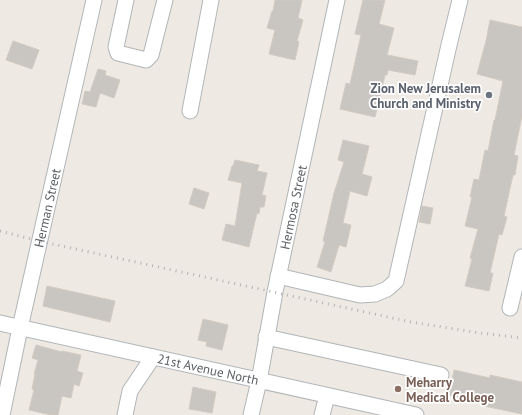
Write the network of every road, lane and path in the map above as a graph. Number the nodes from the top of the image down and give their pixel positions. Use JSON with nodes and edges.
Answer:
{"nodes":[{"id":1,"x":94,"y":0,"type":"edge"},
{"id":2,"x":126,"y":0,"type":"edge"},
{"id":3,"x":165,"y":0,"type":"edge"},
{"id":4,"x":211,"y":0,"type":"edge"},
{"id":5,"x":337,"y":0,"type":"edge"},
{"id":6,"x":460,"y":0,"type":"edge"},
{"id":7,"x":190,"y":111,"type":"dead end"},
{"id":8,"x":522,"y":257,"type":"edge"},
{"id":9,"x":278,"y":276,"type":"junction"},
{"id":10,"x":510,"y":308,"type":"dead end"},
{"id":11,"x":0,"y":323,"type":"edge"},
{"id":12,"x":20,"y":328,"type":"junction"},
{"id":13,"x":266,"y":337,"type":"junction"},
{"id":14,"x":153,"y":357,"type":"junction"},
{"id":15,"x":441,"y":375,"type":"dead end"},
{"id":16,"x":259,"y":381,"type":"junction"},
{"id":17,"x":327,"y":396,"type":"junction"},
{"id":18,"x":2,"y":415,"type":"edge"},
{"id":19,"x":125,"y":415,"type":"edge"},
{"id":20,"x":251,"y":415,"type":"edge"},
{"id":21,"x":322,"y":415,"type":"edge"},
{"id":22,"x":416,"y":415,"type":"edge"}],
"edges":[{"from":1,"to":12,"type":"street","name":"Herman Street"},
{"from":2,"to":3,"type":"street"},
{"from":4,"to":7,"type":"street"},
{"from":5,"to":9,"type":"street","name":"Hermosa Street"},
{"from":6,"to":9,"type":"street"},
{"from":8,"to":10,"type":"street"},
{"from":9,"to":13,"type":"street","name":"Hermosa Street"},
{"from":11,"to":12,"type":"street","name":"21st Avenue North"},
{"from":12,"to":14,"type":"street","name":"21st Avenue North"},
{"from":12,"to":18,"type":"street","name":"Herman Street"},
{"from":13,"to":15,"type":"street"},
{"from":13,"to":16,"type":"street","name":"Hermosa Street"},
{"from":14,"to":16,"type":"street","name":"21st Avenue North"},
{"from":14,"to":19,"type":"street"},
{"from":16,"to":17,"type":"street","name":"21st Avenue North"},
{"from":16,"to":20,"type":"street","name":"Hermosa Street"},
{"from":17,"to":21,"type":"street"},
{"from":17,"to":22,"type":"street","name":"21st Avenue North"}]}
